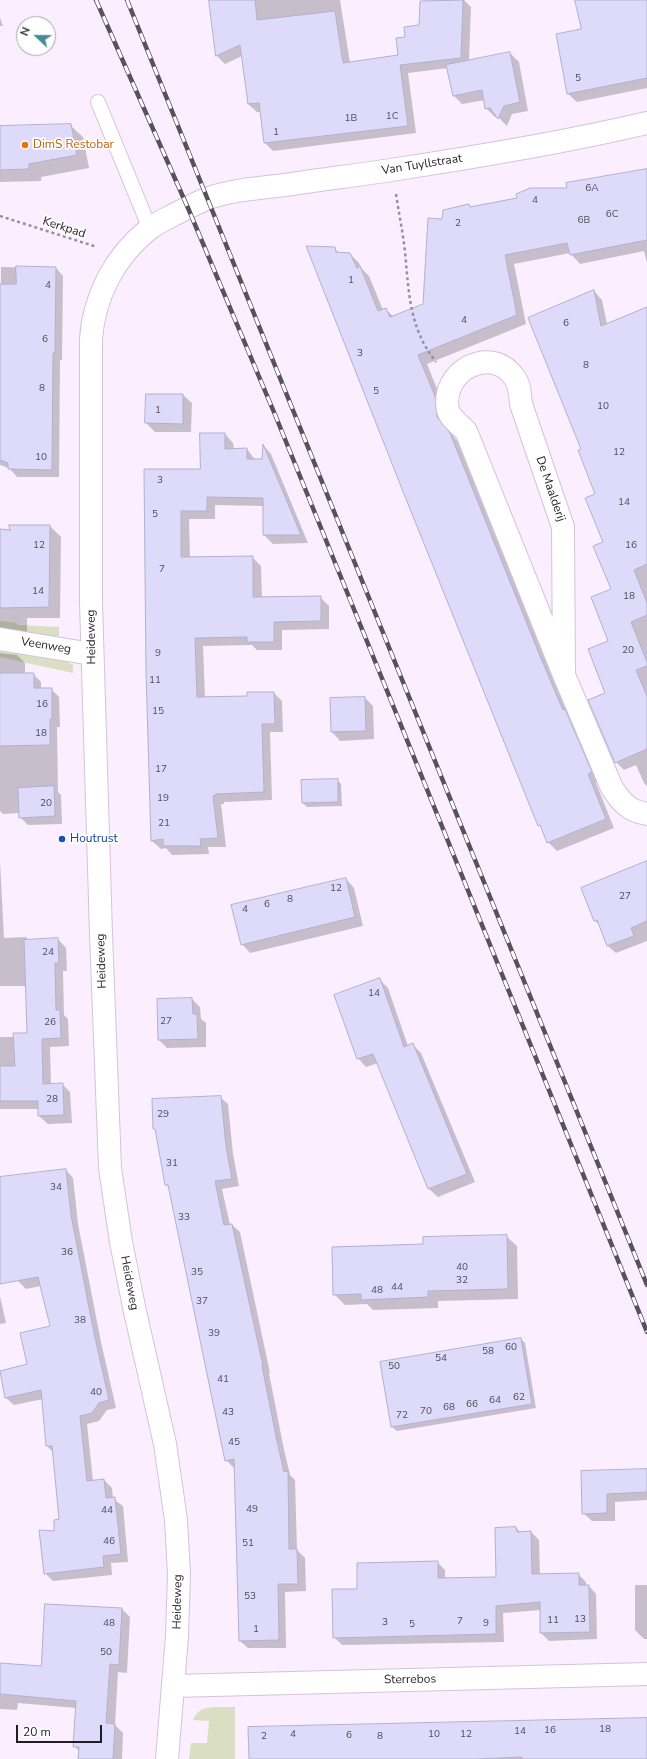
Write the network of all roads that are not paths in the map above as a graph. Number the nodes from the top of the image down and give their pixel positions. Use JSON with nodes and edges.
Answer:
{"nodes":[{"id":1,"x":98,"y":102,"type":"dead end"},
{"id":2,"x":647,"y":123,"type":"edge"},
{"id":3,"x":197,"y":203,"type":"joint"},
{"id":4,"x":150,"y":228,"type":"junction"},
{"id":5,"x":0,"y":639,"type":"edge"},
{"id":6,"x":92,"y":654,"type":"junction"},
{"id":7,"x":564,"y":675,"type":"junction"},
{"id":8,"x":647,"y":814,"type":"edge"},
{"id":9,"x":647,"y":1674,"type":"edge"},
{"id":10,"x":173,"y":1686,"type":"junction"},
{"id":11,"x":166,"y":1759,"type":"edge"}],
"edges":[{"from":1,"to":4,"type":"lane"},
{"from":2,"to":3,"type":"street","name":"Van Tuyllstraat"},
{"from":3,"to":4,"type":"street","name":"Heideweg"},
{"from":4,"to":6,"type":"street","name":"Heideweg"},
{"from":5,"to":6,"type":"street","name":"Veenweg"},
{"from":6,"to":10,"type":"street","name":"Heideweg"},
{"from":7,"to":7,"type":"street","name":"De Maalderij"},
{"from":7,"to":8,"type":"street","name":"De Maalderij"},
{"from":9,"to":10,"type":"street","name":"Sterrebos"},
{"from":10,"to":11,"type":"street","name":"Heideweg"}]}
